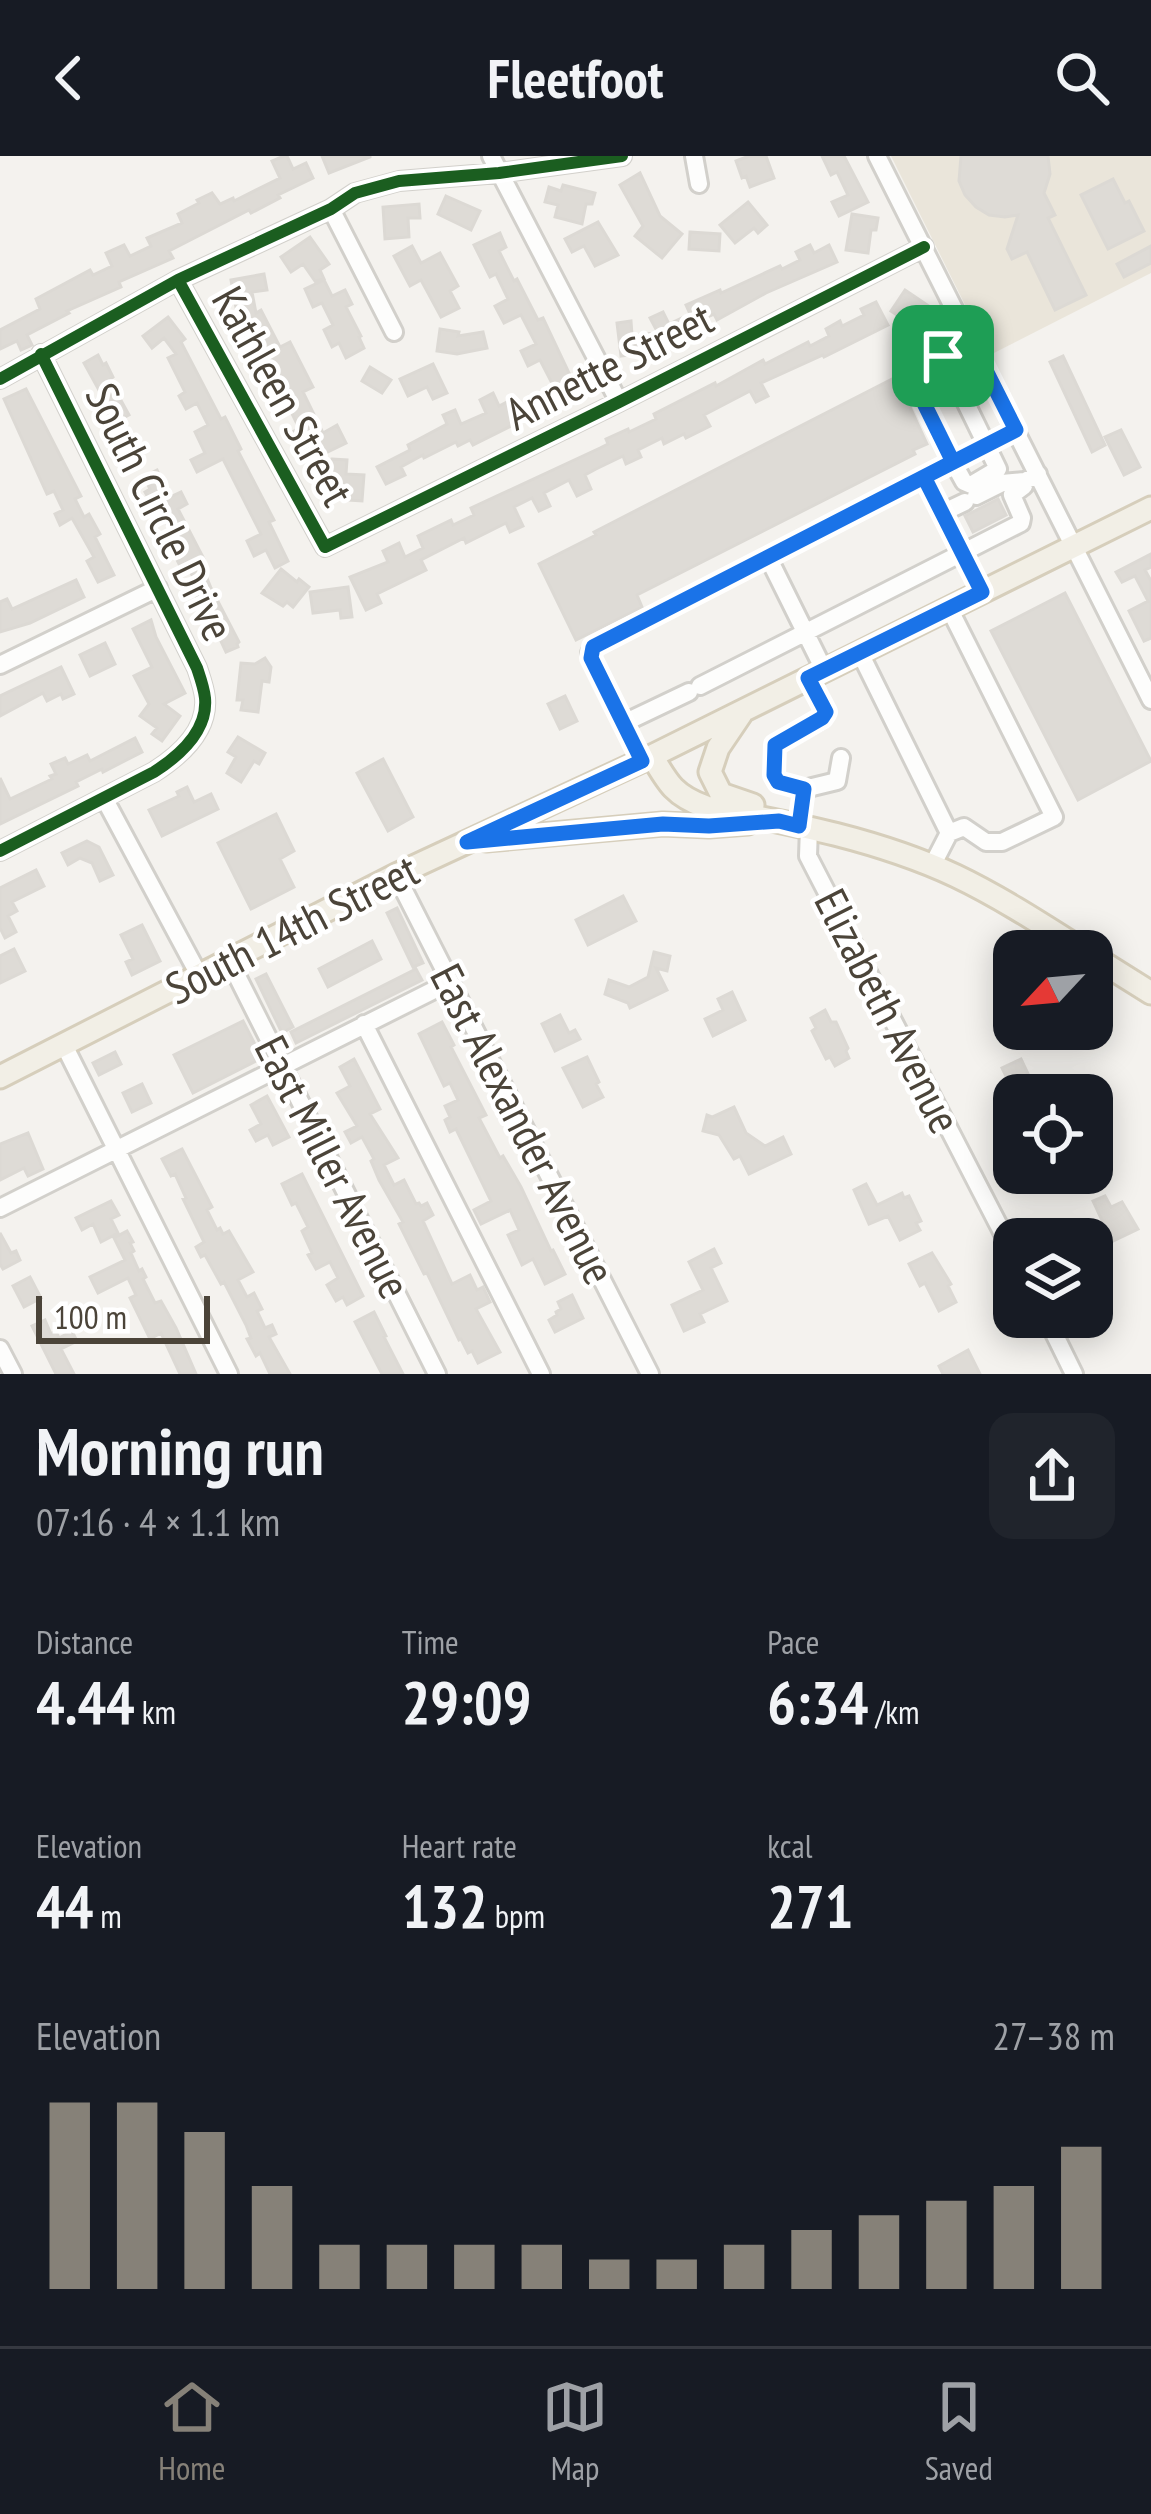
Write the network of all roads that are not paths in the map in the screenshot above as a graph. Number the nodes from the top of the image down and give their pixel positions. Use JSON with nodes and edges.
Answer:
{"nodes":[{"id":1,"x":622,"y":156,"type":"edge"},
{"id":2,"x":694,"y":156,"type":"edge"},
{"id":3,"x":878,"y":156,"type":"edge"},
{"id":4,"x":495,"y":164,"type":"edge"},
{"id":5,"x":699,"y":184,"type":"dead end"},
{"id":6,"x":331,"y":209,"type":"junction"},
{"id":7,"x":923,"y":247,"type":"junction"},
{"id":8,"x":178,"y":280,"type":"junction"},
{"id":9,"x":394,"y":332,"type":"dead end"},
{"id":10,"x":971,"y":341,"type":"junction"},
{"id":11,"x":41,"y":354,"type":"junction"},
{"id":12,"x":943,"y":356,"type":"junction"},
{"id":13,"x":0,"y":379,"type":"edge"},
{"id":14,"x":620,"y":402,"type":"junction"},
{"id":15,"x":1016,"y":430,"type":"junction"},
{"id":16,"x":987,"y":445,"type":"junction"},
{"id":17,"x":953,"y":462,"type":"junction"},
{"id":18,"x":924,"y":477,"type":"junction"},
{"id":19,"x":1032,"y":478,"type":"junction"},
{"id":20,"x":1151,"y":508,"type":"edge"},
{"id":21,"x":942,"y":513,"type":"junction"},
{"id":22,"x":1074,"y":546,"type":"junction"},
{"id":23,"x":325,"y":547,"type":"joint"},
{"id":24,"x":962,"y":553,"type":"junction"},
{"id":25,"x":768,"y":557,"type":"junction"},
{"id":26,"x":158,"y":588,"type":"junction"},
{"id":27,"x":982,"y":592,"type":"junction"},
{"id":28,"x":949,"y":608,"type":"junction"},
{"id":29,"x":806,"y":632,"type":"junction"},
{"id":30,"x":860,"y":652,"type":"junction"},
{"id":31,"x":0,"y":664,"type":"edge"},
{"id":32,"x":1144,"y":670,"type":"edge"},
{"id":33,"x":816,"y":674,"type":"junction"},
{"id":34,"x":1151,"y":700,"type":"edge"},
{"id":35,"x":743,"y":711,"type":"junction"},
{"id":36,"x":624,"y":724,"type":"junction"},
{"id":37,"x":647,"y":758,"type":"junction"},
{"id":38,"x":841,"y":758,"type":"dead end"},
{"id":39,"x":804,"y":789,"type":"junction"},
{"id":40,"x":104,"y":798,"type":"junction"},
{"id":41,"x":796,"y":825,"type":"junction"},
{"id":42,"x":956,"y":830,"type":"junction"},
{"id":43,"x":467,"y":842,"type":"junction"},
{"id":44,"x":0,"y":851,"type":"edge"},
{"id":45,"x":932,"y":866,"type":"junction"},
{"id":46,"x":396,"y":875,"type":"junction"},
{"id":47,"x":1048,"y":930,"type":"edge"},
{"id":48,"x":229,"y":960,"type":"junction"},
{"id":49,"x":1113,"y":969,"type":"edge"},
{"id":50,"x":199,"y":976,"type":"junction"},
{"id":51,"x":450,"y":982,"type":"junction"},
{"id":52,"x":1151,"y":993,"type":"edge"},
{"id":53,"x":364,"y":1024,"type":"junction"},
{"id":54,"x":64,"y":1045,"type":"junction"},
{"id":55,"x":281,"y":1065,"type":"junction"},
{"id":56,"x":0,"y":1077,"type":"edge"},
{"id":57,"x":115,"y":1148,"type":"junction"},
{"id":58,"x":0,"y":1208,"type":"edge"},
{"id":59,"x":995,"y":1218,"type":"edge"},
{"id":60,"x":1056,"y":1338,"type":"edge"},
{"id":61,"x":0,"y":1348,"type":"edge"},
{"id":62,"x":13,"y":1374,"type":"edge"},
{"id":63,"x":229,"y":1374,"type":"edge"},
{"id":64,"x":437,"y":1374,"type":"edge"},
{"id":65,"x":541,"y":1374,"type":"edge"},
{"id":66,"x":650,"y":1374,"type":"edge"},
{"id":67,"x":1074,"y":1374,"type":"edge"}],
"edges":[{"from":1,"to":4,"type":"street"},
{"from":2,"to":5,"type":"street"},
{"from":3,"to":7,"type":"street"},
{"from":4,"to":6,"type":"street"},
{"from":4,"to":14,"type":"street"},
{"from":6,"to":8,"type":"street"},
{"from":6,"to":9,"type":"street"},
{"from":7,"to":10,"type":"street"},
{"from":7,"to":14,"type":"street","name":"Annette Street"},
{"from":8,"to":11,"type":"street"},
{"from":8,"to":23,"type":"street","name":"Kathleen Street"},
{"from":10,"to":12,"type":"street"},
{"from":10,"to":15,"type":"street"},
{"from":11,"to":13,"type":"street"},
{"from":11,"to":26,"type":"street","name":"South Circle Drive"},
{"from":12,"to":16,"type":"street"},
{"from":12,"to":17,"type":"street"},
{"from":14,"to":23,"type":"street","name":"Annette Street"},
{"from":15,"to":16,"type":"street"},
{"from":15,"to":19,"type":"street"},
{"from":16,"to":17,"type":"street"},
{"from":16,"to":17,"type":"street"},
{"from":17,"to":18,"type":"street"},
{"from":18,"to":21,"type":"street"},
{"from":18,"to":25,"type":"street"},
{"from":19,"to":21,"type":"street"},
{"from":19,"to":22,"type":"street"},
{"from":19,"to":24,"type":"street"},
{"from":20,"to":22,"type":"main road","name":"South 14th Street"},
{"from":21,"to":24,"type":"street"},
{"from":22,"to":27,"type":"main road","name":"South 14th Street"},
{"from":22,"to":32,"type":"street"},
{"from":24,"to":27,"type":"street"},
{"from":24,"to":29,"type":"street"},
{"from":25,"to":29,"type":"street"},
{"from":25,"to":36,"type":"street"},
{"from":26,"to":31,"type":"street"},
{"from":26,"to":40,"type":"street","name":"South Circle Drive"},
{"from":27,"to":28,"type":"main road","name":"South 14th Street"},
{"from":28,"to":30,"type":"main road","name":"South 14th Street"},
{"from":28,"to":42,"type":"street"},
{"from":29,"to":33,"type":"street"},
{"from":29,"to":36,"type":"street"},
{"from":30,"to":33,"type":"main road","name":"South 14th Street"},
{"from":30,"to":42,"type":"street"},
{"from":32,"to":34,"type":"street"},
{"from":33,"to":35,"type":"main road","name":"South 14th Street"},
{"from":33,"to":39,"type":"street"},
{"from":35,"to":37,"type":"main road","name":"South 14th Street"},
{"from":35,"to":41,"type":"main road"},
{"from":36,"to":37,"type":"street"},
{"from":37,"to":41,"type":"main road"},
{"from":37,"to":43,"type":"main road","name":"South 14th Street"},
{"from":38,"to":39,"type":"street"},
{"from":39,"to":41,"type":"street"},
{"from":40,"to":44,"type":"street"},
{"from":40,"to":50,"type":"street"},
{"from":41,"to":43,"type":"main road"},
{"from":41,"to":45,"type":"main road"},
{"from":41,"to":59,"type":"street","name":"Elizabeth Avenue"},
{"from":42,"to":45,"type":"street"},
{"from":43,"to":46,"type":"main road","name":"South 14th Street"},
{"from":45,"to":47,"type":"main road"},
{"from":46,"to":48,"type":"main road","name":"South 14th Street"},
{"from":46,"to":51,"type":"street","name":"East Alexander Avenue"},
{"from":48,"to":50,"type":"main road","name":"South 14th Street"},
{"from":48,"to":55,"type":"street","name":"East Miller Avenue"},
{"from":49,"to":52,"type":"main road"},
{"from":50,"to":54,"type":"main road","name":"South 14th Street"},
{"from":51,"to":53,"type":"street"},
{"from":51,"to":66,"type":"street","name":"East Alexander Avenue"},
{"from":53,"to":55,"type":"street"},
{"from":53,"to":65,"type":"street"},
{"from":54,"to":56,"type":"main road","name":"South 14th Street"},
{"from":54,"to":57,"type":"street"},
{"from":55,"to":57,"type":"street"},
{"from":55,"to":64,"type":"street","name":"East Miller Avenue"},
{"from":57,"to":58,"type":"street"},
{"from":57,"to":63,"type":"street"},
{"from":60,"to":67,"type":"street"},
{"from":61,"to":62,"type":"street"}]}
